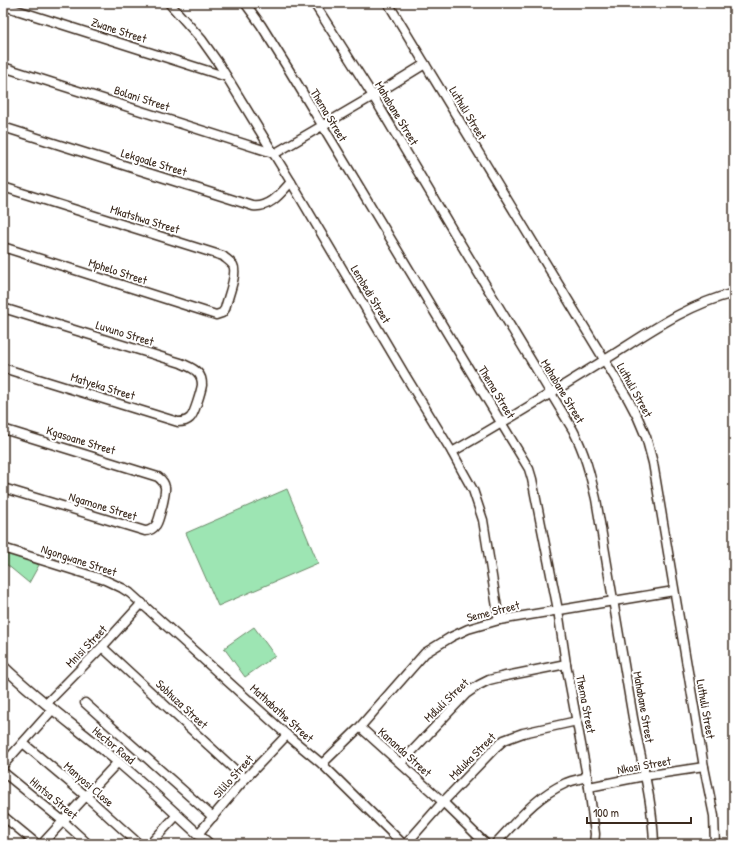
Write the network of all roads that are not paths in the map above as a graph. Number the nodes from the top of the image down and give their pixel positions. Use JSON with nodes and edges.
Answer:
{"nodes":[{"id":1,"x":169,"y":3,"type":"edge"},
{"id":2,"x":245,"y":3,"type":"edge"},
{"id":3,"x":314,"y":3,"type":"edge"},
{"id":4,"x":388,"y":3,"type":"edge"},
{"id":5,"x":4,"y":6,"type":"edge"},
{"id":6,"x":425,"y":64,"type":"junction"},
{"id":7,"x":3,"y":67,"type":"edge"},
{"id":8,"x":228,"y":77,"type":"junction"},
{"id":9,"x":373,"y":96,"type":"junction"},
{"id":10,"x":322,"y":126,"type":"junction"},
{"id":11,"x":3,"y":128,"type":"edge"},
{"id":12,"x":274,"y":154,"type":"junction"},
{"id":13,"x":291,"y":182,"type":"junction"},
{"id":14,"x":3,"y":187,"type":"edge"},
{"id":15,"x":3,"y":247,"type":"edge"},
{"id":16,"x":734,"y":293,"type":"edge"},
{"id":17,"x":3,"y":308,"type":"edge"},
{"id":18,"x":224,"y":310,"type":"joint"},
{"id":19,"x":604,"y":360,"type":"junction"},
{"id":20,"x":3,"y":368,"type":"edge"},
{"id":21,"x":551,"y":394,"type":"junction"},
{"id":22,"x":193,"y":413,"type":"joint"},
{"id":23,"x":501,"y":423,"type":"junction"},
{"id":24,"x":3,"y":429,"type":"edge"},
{"id":25,"x":452,"y":452,"type":"junction"},
{"id":26,"x":165,"y":486,"type":"joint"},
{"id":27,"x":3,"y":488,"type":"edge"},
{"id":28,"x":3,"y":548,"type":"edge"},
{"id":29,"x":674,"y":591,"type":"junction"},
{"id":30,"x":613,"y":600,"type":"junction"},
{"id":31,"x":142,"y":603,"type":"junction"},
{"id":32,"x":558,"y":610,"type":"junction"},
{"id":33,"x":499,"y":620,"type":"junction"},
{"id":34,"x":102,"y":647,"type":"junction"},
{"id":35,"x":566,"y":664,"type":"junction"},
{"id":36,"x":3,"y":666,"type":"edge"},
{"id":37,"x":85,"y":702,"type":"dead end"},
{"id":38,"x":49,"y":707,"type":"junction"},
{"id":39,"x":577,"y":721,"type":"junction"},
{"id":40,"x":360,"y":727,"type":"junction"},
{"id":41,"x":287,"y":735,"type":"junction"},
{"id":42,"x":23,"y":743,"type":"junction"},
{"id":43,"x":118,"y":762,"type":"junction"},
{"id":44,"x":322,"y":764,"type":"junction"},
{"id":45,"x":401,"y":764,"type":"junction"},
{"id":46,"x":3,"y":765,"type":"edge"},
{"id":47,"x":704,"y":767,"type":"junction"},
{"id":48,"x":3,"y":772,"type":"edge"},
{"id":49,"x":644,"y":776,"type":"junction"},
{"id":50,"x":587,"y":777,"type":"junction"},
{"id":51,"x":245,"y":779,"type":"junction"},
{"id":52,"x":589,"y":787,"type":"junction"},
{"id":53,"x":86,"y":796,"type":"junction"},
{"id":54,"x":443,"y":802,"type":"junction"},
{"id":55,"x":177,"y":815,"type":"junction"},
{"id":56,"x":3,"y":816,"type":"edge"},
{"id":57,"x":212,"y":817,"type":"junction"},
{"id":58,"x":63,"y":821,"type":"junction"},
{"id":59,"x":198,"y":834,"type":"junction"},
{"id":60,"x":37,"y":844,"type":"edge"},
{"id":61,"x":42,"y":844,"type":"edge"},
{"id":62,"x":88,"y":844,"type":"edge"},
{"id":63,"x":139,"y":844,"type":"edge"},
{"id":64,"x":150,"y":844,"type":"edge"},
{"id":65,"x":209,"y":844,"type":"edge"},
{"id":66,"x":403,"y":844,"type":"edge"},
{"id":67,"x":406,"y":844,"type":"edge"},
{"id":68,"x":486,"y":844,"type":"edge"},
{"id":69,"x":495,"y":844,"type":"edge"},
{"id":70,"x":594,"y":844,"type":"edge"},
{"id":71,"x":654,"y":844,"type":"edge"},
{"id":72,"x":715,"y":844,"type":"edge"}],
"edges":[{"from":1,"to":8,"type":"street","name":"Lembedi Street"},
{"from":2,"to":10,"type":"street","name":"Thema Street"},
{"from":3,"to":9,"type":"street","name":"Mahabane Street"},
{"from":4,"to":6,"type":"street","name":"Luthuli Street"},
{"from":5,"to":8,"type":"street","name":"Zwane Street"},
{"from":6,"to":9,"type":"street"},
{"from":6,"to":19,"type":"street","name":"Luthuli Street"},
{"from":7,"to":12,"type":"street","name":"Bolani Street"},
{"from":8,"to":12,"type":"street","name":"Lembedi Street"},
{"from":9,"to":10,"type":"street"},
{"from":9,"to":21,"type":"street","name":"Mahabane Street"},
{"from":10,"to":12,"type":"street"},
{"from":10,"to":23,"type":"street","name":"Thema Street"},
{"from":11,"to":13,"type":"street","name":"Lekgoale Street"},
{"from":12,"to":13,"type":"street","name":"Lembedi Street"},
{"from":13,"to":25,"type":"street","name":"Lembedi Street"},
{"from":14,"to":18,"type":"street","name":"Mkatshwa Street"},
{"from":15,"to":18,"type":"street","name":"Mphelo Street"},
{"from":16,"to":19,"type":"street"},
{"from":17,"to":22,"type":"street","name":"Luvuno Street"},
{"from":19,"to":21,"type":"street"},
{"from":19,"to":29,"type":"street","name":"Luthuli Street"},
{"from":20,"to":22,"type":"street","name":"Matyeka Street"},
{"from":21,"to":23,"type":"street"},
{"from":21,"to":30,"type":"street","name":"Mahabane Street"},
{"from":23,"to":25,"type":"street"},
{"from":23,"to":32,"type":"street","name":"Thema Street"},
{"from":24,"to":26,"type":"street","name":"Kgasoane Street"},
{"from":25,"to":33,"type":"street","name":"Lembedi Street"},
{"from":26,"to":27,"type":"street","name":"Ngamone Street"},
{"from":28,"to":31,"type":"street","name":"Ngongwane Street"},
{"from":29,"to":30,"type":"street","name":"Seme Street"},
{"from":29,"to":47,"type":"street","name":"Luthuli Street"},
{"from":30,"to":32,"type":"street","name":"Seme Street"},
{"from":30,"to":49,"type":"street","name":"Mahabane Street"},
{"from":31,"to":34,"type":"street","name":"Mnisi Street"},
{"from":31,"to":41,"type":"street","name":"Mathabathe Street"},
{"from":32,"to":33,"type":"street","name":"Seme Street"},
{"from":32,"to":35,"type":"street","name":"Thema Street"},
{"from":33,"to":40,"type":"street","name":"Seme Street"},
{"from":34,"to":38,"type":"street","name":"Mnisi Street"},
{"from":34,"to":51,"type":"street","name":"Sobhuza Street"},
{"from":35,"to":39,"type":"street","name":"Thema Street"},
{"from":35,"to":45,"type":"street","name":"Mdluli Street"},
{"from":36,"to":38,"type":"street","name":"Hector Road"},
{"from":37,"to":57,"type":"street","name":"Hector Road"},
{"from":38,"to":42,"type":"street","name":"Mnisi Street"},
{"from":38,"to":43,"type":"street","name":"Hector Road"},
{"from":39,"to":50,"type":"street","name":"Thema Street"},
{"from":39,"to":54,"type":"street","name":"Maluka Street"},
{"from":40,"to":44,"type":"street","name":"Seme Street"},
{"from":40,"to":45,"type":"street","name":"Kananda Street"},
{"from":41,"to":44,"type":"street","name":"Mathabathe Street"},
{"from":41,"to":51,"type":"street","name":"Sililo Street"},
{"from":42,"to":46,"type":"street","name":"Mnisi Street"},
{"from":42,"to":53,"type":"street","name":"Manyosi Close"},
{"from":43,"to":53,"type":"street"},
{"from":43,"to":55,"type":"street","name":"Hector Road"},
{"from":44,"to":66,"type":"street","name":"Mathabathe Street"},
{"from":45,"to":54,"type":"street","name":"Kananda Street"},
{"from":47,"to":49,"type":"street","name":"Nkosi Street"},
{"from":47,"to":72,"type":"street","name":"Luthuli Street"},
{"from":48,"to":58,"type":"street","name":"Hintsa Street"},
{"from":49,"to":52,"type":"street","name":"Nkosi Street"},
{"from":49,"to":71,"type":"street","name":"Mahabane Street"},
{"from":50,"to":52,"type":"street","name":"Thema Street"},
{"from":50,"to":69,"type":"street"},
{"from":51,"to":57,"type":"street","name":"Sililo Street"},
{"from":52,"to":70,"type":"street","name":"Thema Street"},
{"from":53,"to":58,"type":"street"},
{"from":53,"to":63,"type":"street","name":"Manyosi Close"},
{"from":54,"to":67,"type":"street","name":"Maluka Street"},
{"from":54,"to":68,"type":"street","name":"Kananda Street"},
{"from":55,"to":59,"type":"street","name":"Hector Road"},
{"from":55,"to":64,"type":"street"},
{"from":56,"to":60,"type":"street"},
{"from":57,"to":59,"type":"street","name":"Sililo Street"},
{"from":58,"to":61,"type":"street"},
{"from":58,"to":62,"type":"street","name":"Hintsa Street"},
{"from":59,"to":65,"type":"street","name":"Hector Road"}]}
